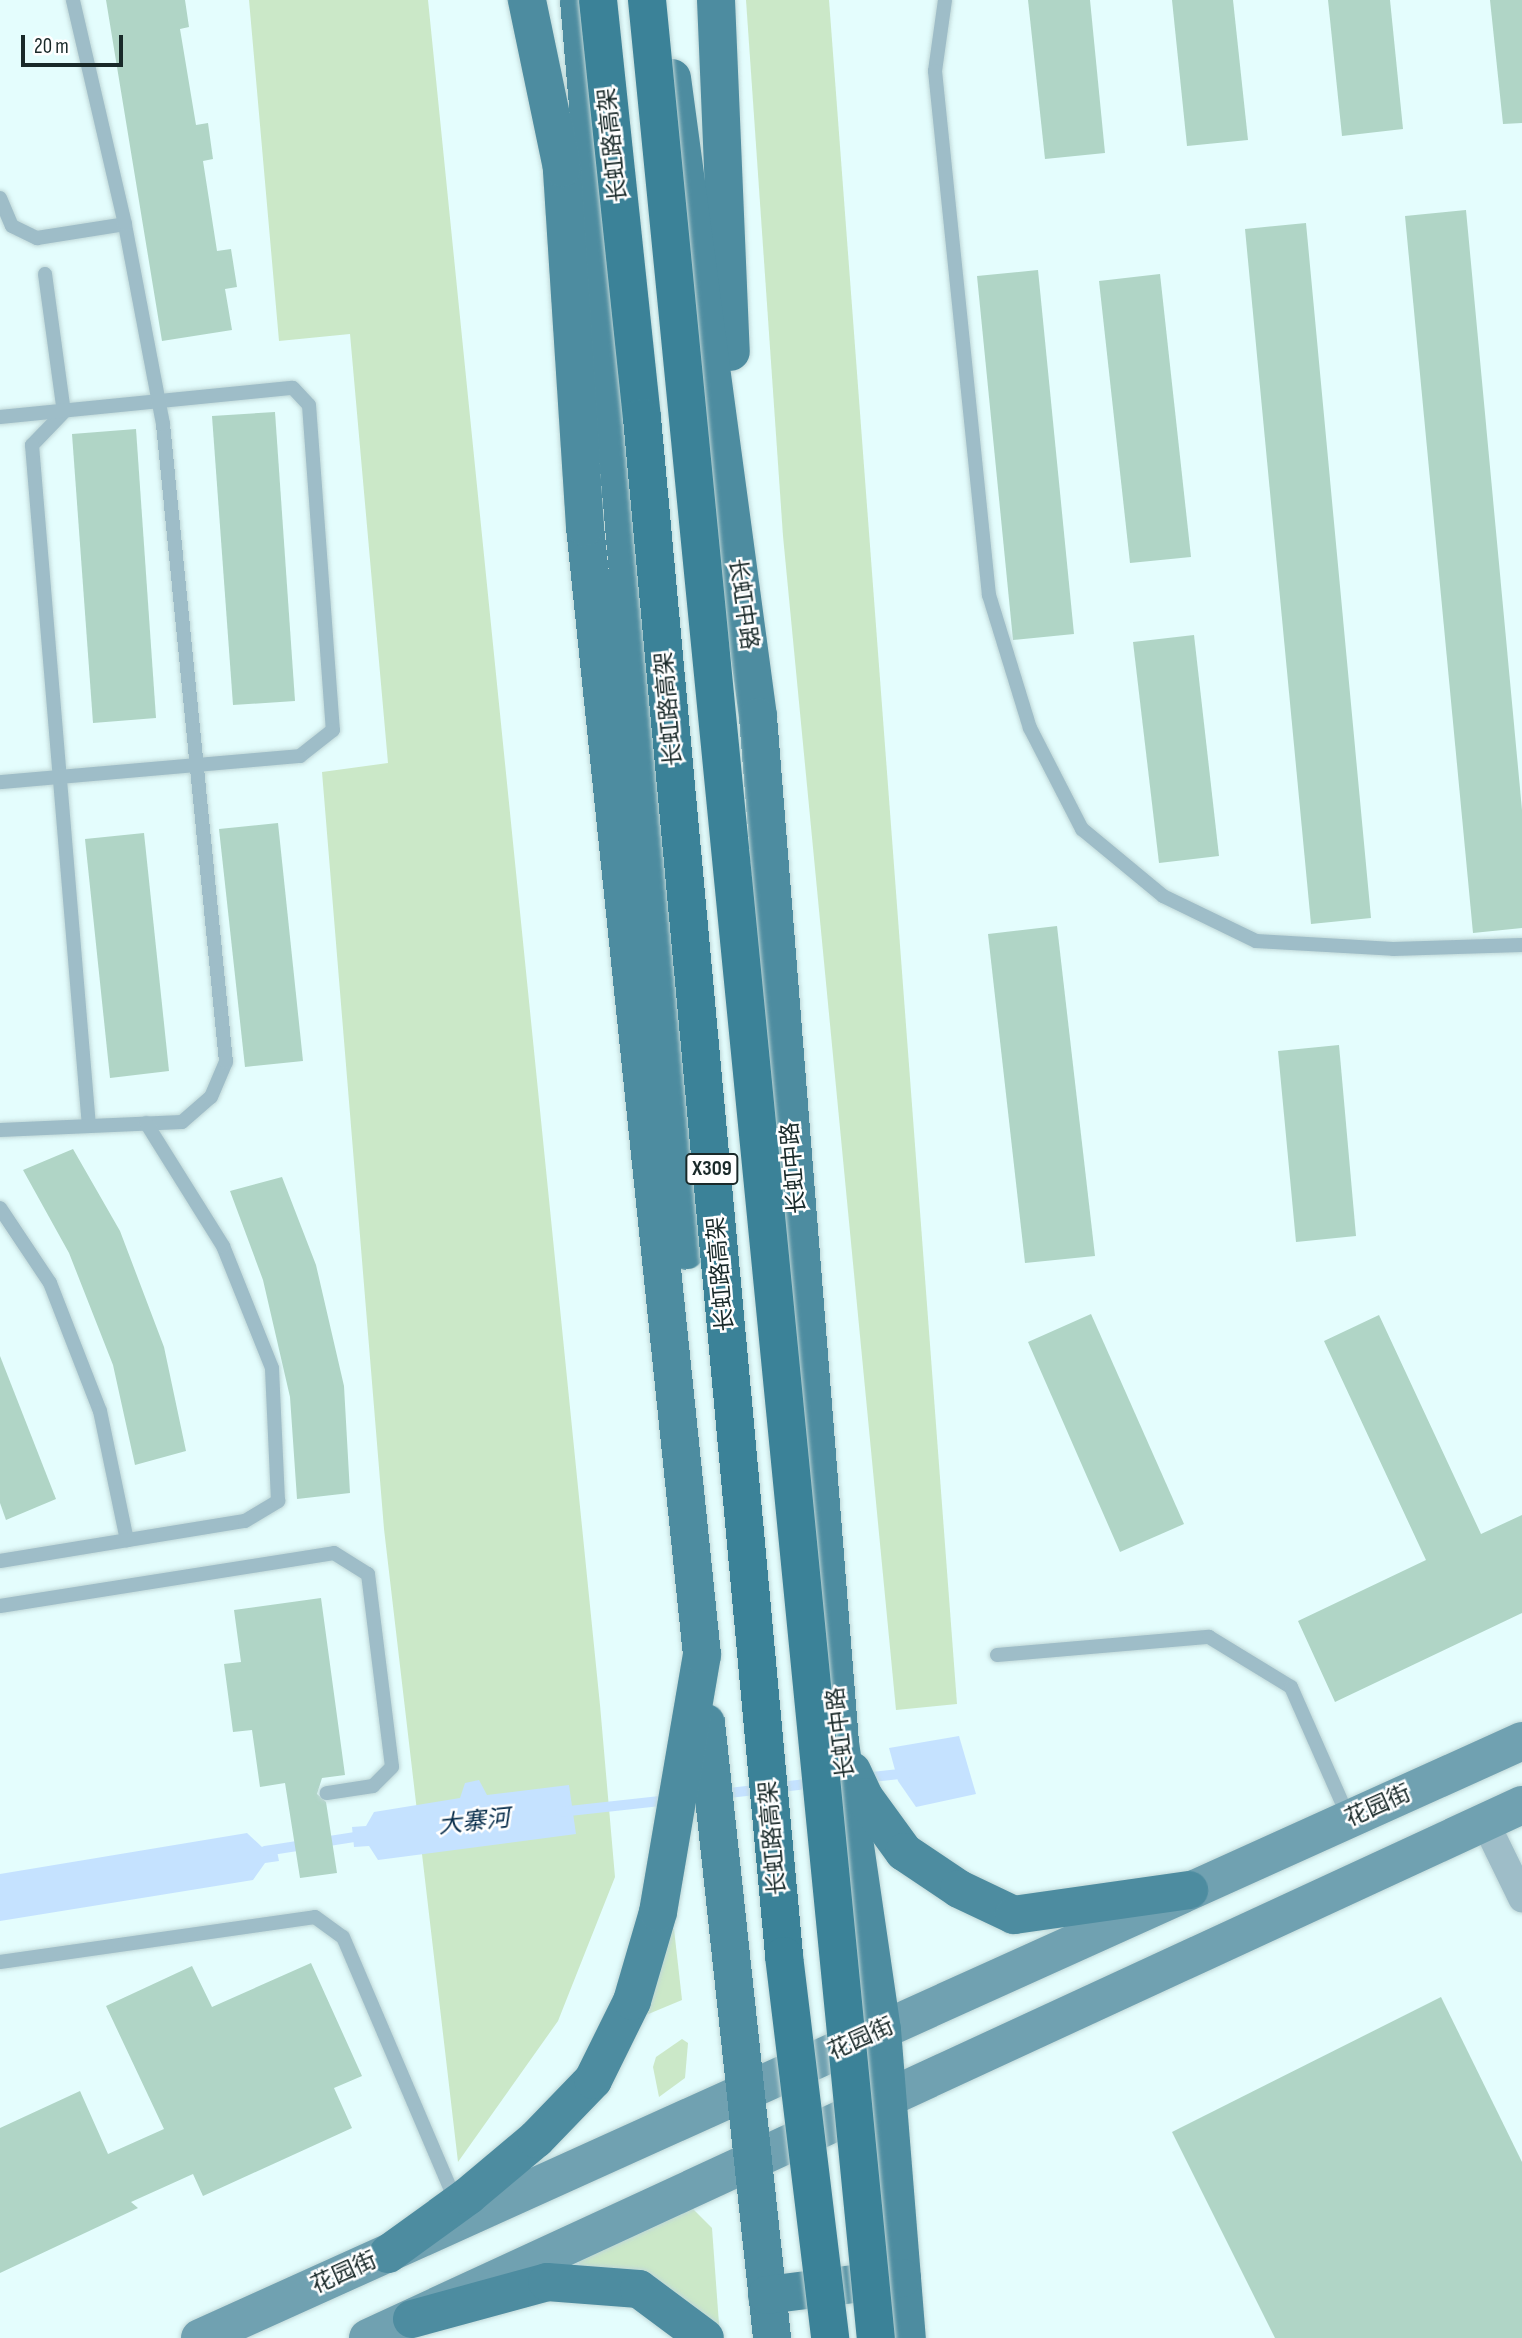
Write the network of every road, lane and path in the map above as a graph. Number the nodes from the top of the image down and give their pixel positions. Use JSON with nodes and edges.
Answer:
{"nodes":[{"id":1,"x":73,"y":0,"type":"edge"},
{"id":2,"x":527,"y":0,"type":"edge"},
{"id":3,"x":579,"y":0,"type":"edge"},
{"id":4,"x":598,"y":0,"type":"edge"},
{"id":5,"x":647,"y":0,"type":"edge"},
{"id":6,"x":664,"y":0,"type":"edge"},
{"id":7,"x":670,"y":0,"type":"edge"},
{"id":8,"x":716,"y":0,"type":"edge"},
{"id":9,"x":945,"y":0,"type":"edge"},
{"id":10,"x":0,"y":198,"type":"edge"},
{"id":11,"x":125,"y":224,"type":"junction"},
{"id":12,"x":45,"y":274,"type":"dead end"},
{"id":13,"x":159,"y":404,"type":"junction"},
{"id":14,"x":686,"y":405,"type":"junction"},
{"id":15,"x":64,"y":412,"type":"junction"},
{"id":16,"x":0,"y":416,"type":"edge"},
{"id":17,"x":739,"y":575,"type":"junction"},
{"id":18,"x":197,"y":766,"type":"junction"},
{"id":19,"x":60,"y":777,"type":"junction"},
{"id":20,"x":0,"y":782,"type":"edge"},
{"id":21,"x":1522,"y":945,"type":"edge"},
{"id":22,"x":146,"y":1124,"type":"junction"},
{"id":23,"x":89,"y":1126,"type":"junction"},
{"id":24,"x":0,"y":1130,"type":"edge"},
{"id":25,"x":0,"y":1208,"type":"edge"},
{"id":26,"x":127,"y":1540,"type":"junction"},
{"id":27,"x":0,"y":1560,"type":"edge"},
{"id":28,"x":0,"y":1606,"type":"edge"},
{"id":29,"x":702,"y":1655,"type":"junction"},
{"id":30,"x":997,"y":1655,"type":"dead end"},
{"id":31,"x":1522,"y":1741,"type":"edge"},
{"id":32,"x":697,"y":1763,"type":"junction"},
{"id":33,"x":327,"y":1793,"type":"dead end"},
{"id":34,"x":856,"y":1797,"type":"junction"},
{"id":35,"x":1522,"y":1805,"type":"edge"},
{"id":36,"x":1349,"y":1818,"type":"junction"},
{"id":37,"x":1485,"y":1822,"type":"junction"},
{"id":38,"x":1189,"y":1890,"type":"junction"},
{"id":39,"x":1522,"y":1899,"type":"edge"},
{"id":40,"x":0,"y":1962,"type":"edge"},
{"id":41,"x":881,"y":2030,"type":"junction"},
{"id":42,"x":743,"y":2092,"type":"junction"},
{"id":43,"x":888,"y":2099,"type":"junction"},
{"id":44,"x":752,"y":2162,"type":"junction"},
{"id":45,"x":460,"y":2212,"type":"junction"},
{"id":46,"x":902,"y":2278,"type":"junction"},
{"id":47,"x":767,"y":2295,"type":"junction"},
{"id":48,"x":412,"y":2319,"type":"junction"},
{"id":49,"x":200,"y":2338,"type":"edge"},
{"id":50,"x":368,"y":2338,"type":"edge"},
{"id":51,"x":705,"y":2338,"type":"edge"},
{"id":52,"x":772,"y":2338,"type":"edge"},
{"id":53,"x":830,"y":2338,"type":"edge"},
{"id":54,"x":876,"y":2338,"type":"edge"},
{"id":55,"x":907,"y":2338,"type":"edge"}],
"edges":[{"from":1,"to":11,"type":"lane"},
{"from":2,"to":29,"type":"main road"},
{"from":3,"to":29,"type":"main road","number":"X309"},
{"from":4,"to":53,"type":"highway","name":"长虹路高架","number":"X309","bridge":true},
{"from":5,"to":14,"type":"highway","name":"长虹路高架","number":"X309","bridge":true},
{"from":6,"to":17,"type":"main road","name":"长虹中路"},
{"from":7,"to":14,"type":"highway","bridge":true},
{"from":8,"to":17,"type":"main road"},
{"from":9,"to":21,"type":"lane"},
{"from":10,"to":11,"type":"lane"},
{"from":11,"to":13,"type":"lane"},
{"from":12,"to":15,"type":"lane"},
{"from":13,"to":15,"type":"lane"},
{"from":13,"to":18,"type":"lane"},
{"from":13,"to":18,"type":"lane"},
{"from":14,"to":54,"type":"highway","name":"长虹路高架","number":"X309","bridge":true},
{"from":15,"to":16,"type":"lane"},
{"from":15,"to":19,"type":"lane"},
{"from":17,"to":34,"type":"main road","name":"长虹中路"},
{"from":18,"to":19,"type":"lane"},
{"from":18,"to":22,"type":"lane"},
{"from":19,"to":20,"type":"lane"},
{"from":19,"to":23,"type":"lane"},
{"from":22,"to":23,"type":"lane"},
{"from":22,"to":26,"type":"lane"},
{"from":23,"to":24,"type":"lane"},
{"from":25,"to":26,"type":"lane"},
{"from":26,"to":27,"type":"lane"},
{"from":28,"to":33,"type":"lane"},
{"from":29,"to":32,"type":"main road"},
{"from":30,"to":36,"type":"lane"},
{"from":31,"to":36,"type":"main road","name":"花园街"},
{"from":32,"to":42,"type":"main road"},
{"from":32,"to":45,"type":"main road"},
{"from":34,"to":38,"type":"main road"},
{"from":34,"to":41,"type":"main road","name":"长虹中路"},
{"from":35,"to":37,"type":"main road"},
{"from":36,"to":38,"type":"main road","name":"花园街"},
{"from":37,"to":39,"type":"street"},
{"from":37,"to":43,"type":"main road"},
{"from":38,"to":41,"type":"main road","name":"花园街"},
{"from":40,"to":45,"type":"lane"},
{"from":41,"to":42,"type":"main road","name":"花园街"},
{"from":41,"to":43,"type":"main road","name":"长虹中路"},
{"from":42,"to":44,"type":"main road"},
{"from":42,"to":45,"type":"main road","name":"花园街"},
{"from":43,"to":44,"type":"main road"},
{"from":43,"to":46,"type":"main road","name":"长虹中路"},
{"from":44,"to":47,"type":"main road"},
{"from":44,"to":48,"type":"main road"},
{"from":45,"to":49,"type":"main road","name":"花园街"},
{"from":46,"to":47,"type":"main road"},
{"from":46,"to":55,"type":"main road","name":"长虹中路"},
{"from":47,"to":52,"type":"main road"},
{"from":48,"to":50,"type":"main road"},
{"from":48,"to":51,"type":"main road"}]}
